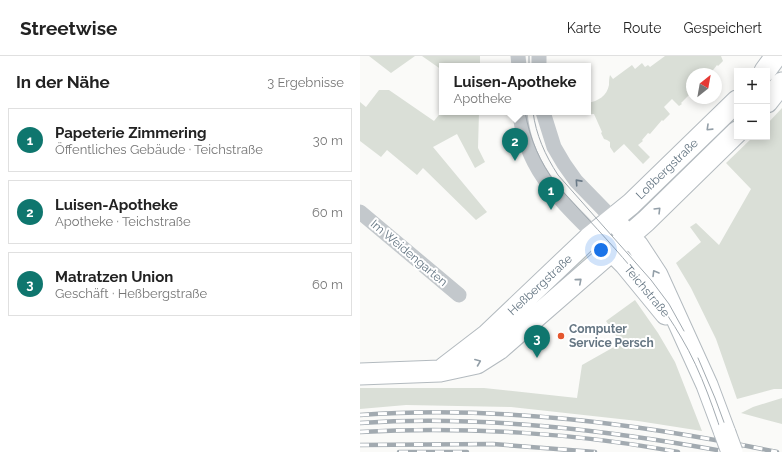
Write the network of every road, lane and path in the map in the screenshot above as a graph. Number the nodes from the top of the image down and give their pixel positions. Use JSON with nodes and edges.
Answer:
{"nodes":[{"id":1,"x":776,"y":56,"type":"edge"},
{"id":2,"x":767,"y":68,"type":"edge"},
{"id":3,"x":782,"y":83,"type":"edge"},
{"id":4,"x":770,"y":98,"type":"edge"},
{"id":5,"x":734,"y":104,"type":"edge"},
{"id":6,"x":520,"y":115,"type":"edge"},
{"id":7,"x":544,"y":115,"type":"edge"},
{"id":8,"x":734,"y":135,"type":"edge"},
{"id":9,"x":360,"y":212,"type":"edge"},
{"id":10,"x":612,"y":218,"type":"junction"},
{"id":11,"x":594,"y":234,"type":"junction"},
{"id":12,"x":629,"y":236,"type":"junction"},
{"id":13,"x":612,"y":251,"type":"junction"},
{"id":14,"x":459,"y":295,"type":"dead end"},
{"id":15,"x":683,"y":334,"type":"junction"},
{"id":16,"x":493,"y":342,"type":"junction"},
{"id":17,"x":360,"y":374,"type":"edge"},
{"id":18,"x":728,"y":443,"type":"edge"}],
"edges":[{"from":1,"to":2,"type":"main road"},
{"from":3,"to":4,"type":"main road"},
{"from":5,"to":10,"type":"main road","name":"Loßbergstraße","one_way":true},
{"from":6,"to":11,"type":"street","name":"Teichstraße"},
{"from":10,"to":7,"type":"street","name":"Teichstraße","one_way":true},
{"from":12,"to":8,"type":"main road","name":"Loßbergstraße","one_way":true},
{"from":9,"to":14,"type":"street","name":"Im Weidengarten"},
{"from":10,"to":11,"type":"main road","name":"Loßbergstraße"},
{"from":10,"to":12,"type":"main road","name":"Teichstraße"},
{"from":11,"to":13,"type":"main road","name":"Teichstraße"},
{"from":11,"to":16,"type":"main road","name":"Heßbergstraße"},
{"from":12,"to":13,"type":"main road","name":"Heßbergstraße"},
{"from":15,"to":12,"type":"main road","name":"Teichstraße","one_way":true},
{"from":13,"to":15,"type":"main road","name":"Teichstraße"},
{"from":16,"to":13,"type":"main road","name":"Heßbergstraße","one_way":true},
{"from":15,"to":18,"type":"main road","name":"Teichstraße"},
{"from":16,"to":17,"type":"main road","name":"Heßbergstraße"}]}
